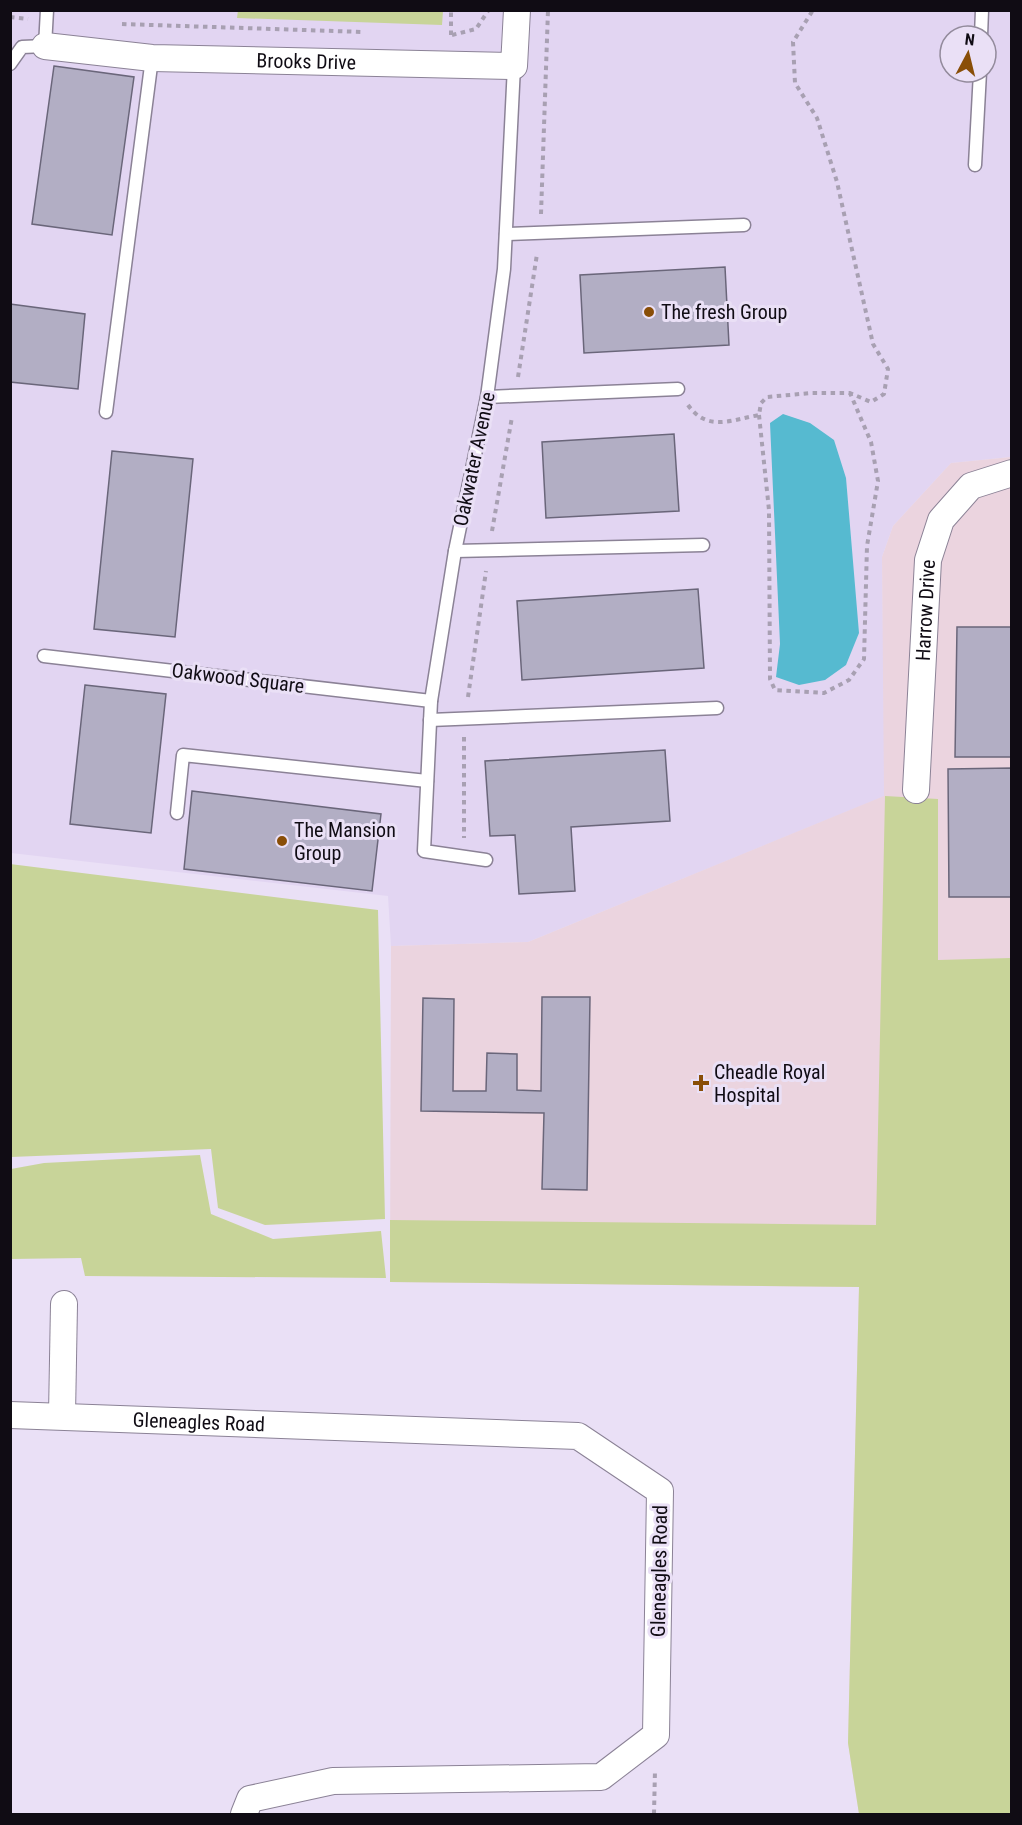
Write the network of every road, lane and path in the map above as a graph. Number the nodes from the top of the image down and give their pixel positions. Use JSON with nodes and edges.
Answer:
{"nodes":[{"id":1,"x":451,"y":10,"type":"edge"},
{"id":2,"x":489,"y":10,"type":"edge"},
{"id":3,"x":517,"y":10,"type":"edge"},
{"id":4,"x":548,"y":10,"type":"edge"},
{"id":5,"x":813,"y":10,"type":"edge"},
{"id":6,"x":10,"y":17,"type":"edge"},
{"id":7,"x":120,"y":24,"type":"dead end"},
{"id":8,"x":46,"y":26,"type":"edge"},
{"id":9,"x":368,"y":32,"type":"dead end"},
{"id":10,"x":439,"y":35,"type":"dead end"},
{"id":11,"x":450,"y":35,"type":"junction"},
{"id":12,"x":152,"y":58,"type":"junction"},
{"id":13,"x":10,"y":64,"type":"edge"},
{"id":14,"x":514,"y":66,"type":"junction"},
{"id":15,"x":979,"y":84,"type":"edge"},
{"id":16,"x":975,"y":165,"type":"dead end"},
{"id":17,"x":744,"y":225,"type":"dead end"},
{"id":18,"x":540,"y":233,"type":"junction"},
{"id":19,"x":506,"y":234,"type":"junction"},
{"id":20,"x":678,"y":390,"type":"joint"},
{"id":21,"x":850,"y":393,"type":"junction"},
{"id":22,"x":515,"y":396,"type":"junction"},
{"id":23,"x":487,"y":397,"type":"junction"},
{"id":24,"x":106,"y":412,"type":"dead end"},
{"id":25,"x":759,"y":415,"type":"junction"},
{"id":26,"x":1011,"y":473,"type":"edge"},
{"id":27,"x":703,"y":545,"type":"dead end"},
{"id":28,"x":489,"y":550,"type":"junction"},
{"id":29,"x":454,"y":551,"type":"junction"},
{"id":30,"x":44,"y":656,"type":"dead end"},
{"id":31,"x":431,"y":701,"type":"junction"},
{"id":32,"x":717,"y":708,"type":"dead end"},
{"id":33,"x":464,"y":719,"type":"junction"},
{"id":34,"x":430,"y":720,"type":"junction"},
{"id":35,"x":428,"y":781,"type":"junction"},
{"id":36,"x":916,"y":790,"type":"dead end"},
{"id":37,"x":177,"y":813,"type":"dead end"},
{"id":38,"x":465,"y":856,"type":"junction"},
{"id":39,"x":486,"y":860,"type":"dead end"},
{"id":40,"x":64,"y":1304,"type":"dead end"},
{"id":41,"x":10,"y":1415,"type":"edge"},
{"id":42,"x":62,"y":1415,"type":"junction"},
{"id":43,"x":656,"y":1735,"type":"junction"},
{"id":44,"x":244,"y":1815,"type":"edge"},
{"id":45,"x":654,"y":1815,"type":"edge"}],
"edges":[{"from":1,"to":11,"type":"path"},
{"from":2,"to":11,"type":"path"},
{"from":3,"to":14,"type":"street"},
{"from":4,"to":18,"type":"path"},
{"from":5,"to":21,"type":"path"},
{"from":6,"to":8,"type":"path"},
{"from":7,"to":9,"type":"path"},
{"from":8,"to":12,"type":"street","name":"Brooks Drive"},
{"from":8,"to":13,"type":"lane"},
{"from":10,"to":11,"type":"path"},
{"from":12,"to":14,"type":"street","name":"Brooks Drive"},
{"from":12,"to":24,"type":"lane"},
{"from":14,"to":19,"type":"lane","name":"Oakwater Avenue"},
{"from":15,"to":16,"type":"lane"},
{"from":17,"to":18,"type":"lane"},
{"from":18,"to":19,"type":"lane"},
{"from":18,"to":22,"type":"path"},
{"from":19,"to":23,"type":"lane","name":"Oakwater Avenue"},
{"from":20,"to":22,"type":"lane"},
{"from":20,"to":25,"type":"path"},
{"from":21,"to":25,"type":"path"},
{"from":21,"to":25,"type":"path"},
{"from":22,"to":23,"type":"lane"},
{"from":22,"to":28,"type":"path"},
{"from":23,"to":29,"type":"lane","name":"Oakwater Avenue"},
{"from":26,"to":36,"type":"street","name":"Harrow Drive"},
{"from":27,"to":28,"type":"lane"},
{"from":28,"to":29,"type":"lane"},
{"from":28,"to":33,"type":"path"},
{"from":29,"to":31,"type":"lane","name":"Oakwater Avenue"},
{"from":30,"to":31,"type":"lane","name":"Oakwood Square"},
{"from":31,"to":34,"type":"lane","name":"Oakwater Avenue"},
{"from":32,"to":33,"type":"lane"},
{"from":33,"to":34,"type":"lane"},
{"from":33,"to":38,"type":"path"},
{"from":34,"to":35,"type":"lane","name":"Oakwater Avenue"},
{"from":35,"to":37,"type":"lane"},
{"from":35,"to":38,"type":"lane","name":"Oakwater Avenue"},
{"from":38,"to":39,"type":"lane"},
{"from":40,"to":42,"type":"street"},
{"from":41,"to":42,"type":"street","name":"Gleneagles Road"},
{"from":42,"to":43,"type":"street","name":"Gleneagles Road"},
{"from":43,"to":44,"type":"street"},
{"from":43,"to":45,"type":"path"}]}
